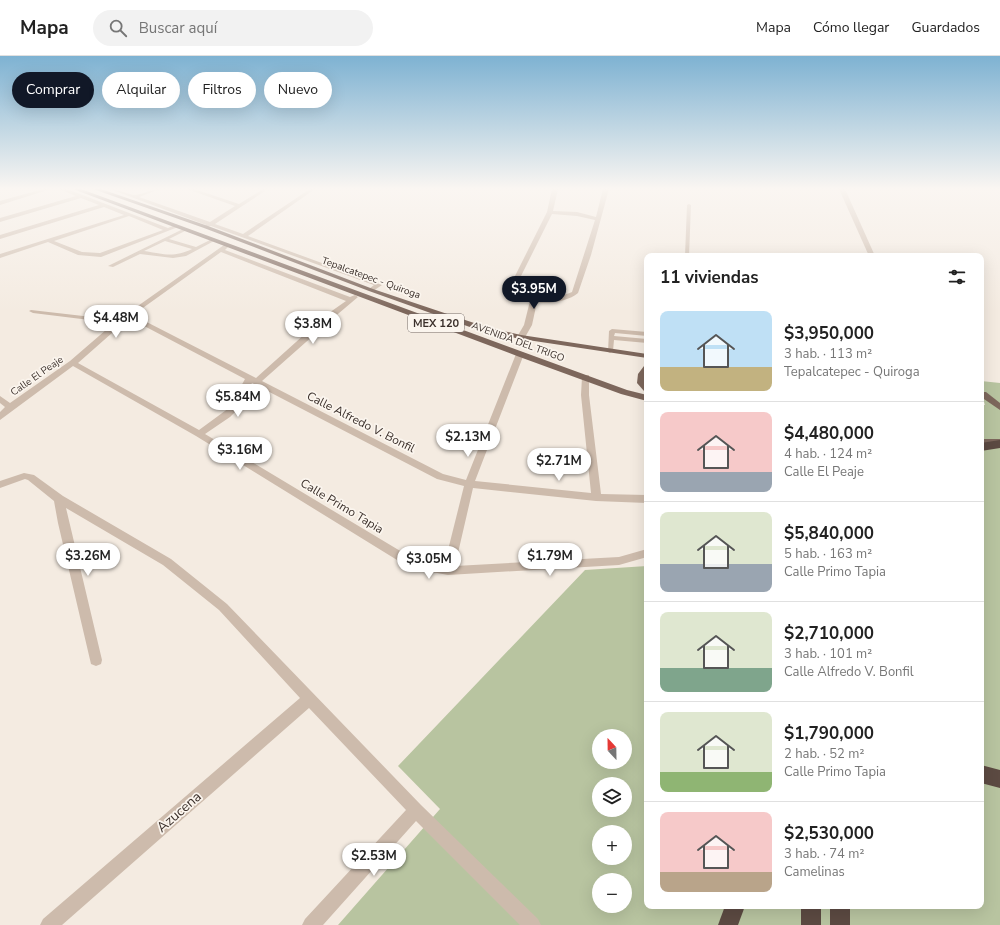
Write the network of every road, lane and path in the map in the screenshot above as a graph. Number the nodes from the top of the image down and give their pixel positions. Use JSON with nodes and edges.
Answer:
{"nodes":[{"id":1,"x":23,"y":230,"type":"edge"},
{"id":2,"x":81,"y":230,"type":"edge"},
{"id":3,"x":166,"y":230,"type":"edge"},
{"id":4,"x":183,"y":230,"type":"joint"},
{"id":5,"x":218,"y":230,"type":"edge"},
{"id":6,"x":221,"y":230,"type":"edge"},
{"id":7,"x":254,"y":230,"type":"edge"},
{"id":8,"x":541,"y":230,"type":"edge"},
{"id":9,"x":594,"y":230,"type":"edge"},
{"id":10,"x":688,"y":230,"type":"edge"},
{"id":11,"x":860,"y":230,"type":"edge"},
{"id":12,"x":243,"y":236,"type":"junction"},
{"id":13,"x":0,"y":237,"type":"edge"},
{"id":14,"x":165,"y":239,"type":"junction"},
{"id":15,"x":48,"y":240,"type":"junction"},
{"id":16,"x":212,"y":241,"type":"junction"},
{"id":17,"x":223,"y":248,"type":"junction"},
{"id":18,"x":196,"y":249,"type":"junction"},
{"id":19,"x":139,"y":252,"type":"junction"},
{"id":20,"x":687,"y":253,"type":"edge"},
{"id":21,"x":871,"y":253,"type":"edge"},
{"id":22,"x":0,"y":256,"type":"edge"},
{"id":23,"x":111,"y":266,"type":"dead end"},
{"id":24,"x":371,"y":290,"type":"junction"},
{"id":25,"x":358,"y":295,"type":"junction"},
{"id":26,"x":351,"y":300,"type":"junction"},
{"id":27,"x":534,"y":300,"type":"junction"},
{"id":28,"x":33,"y":311,"type":"dead end"},
{"id":29,"x":128,"y":315,"type":"junction"},
{"id":30,"x":120,"y":322,"type":"junction"},
{"id":31,"x":484,"y":329,"type":"junction"},
{"id":32,"x":644,"y":334,"type":"edge"},
{"id":33,"x":474,"y":337,"type":"junction"},
{"id":34,"x":521,"y":337,"type":"junction"},
{"id":35,"x":611,"y":338,"type":"junction"},
{"id":36,"x":644,"y":341,"type":"edge"},
{"id":37,"x":610,"y":351,"type":"junction"},
{"id":38,"x":520,"y":354,"type":"junction"},
{"id":39,"x":644,"y":356,"type":"edge"},
{"id":40,"x":74,"y":363,"type":"junction"},
{"id":41,"x":644,"y":372,"type":"edge"},
{"id":42,"x":586,"y":377,"type":"junction"},
{"id":43,"x":253,"y":380,"type":"junction"},
{"id":44,"x":644,"y":386,"type":"edge"},
{"id":45,"x":984,"y":394,"type":"edge"},
{"id":46,"x":984,"y":395,"type":"edge"},
{"id":47,"x":1000,"y":396,"type":"edge"},
{"id":48,"x":644,"y":397,"type":"edge"},
{"id":49,"x":0,"y":399,"type":"edge"},
{"id":50,"x":10,"y":407,"type":"junction"},
{"id":51,"x":1000,"y":407,"type":"edge"},
{"id":52,"x":0,"y":417,"type":"edge"},
{"id":53,"x":199,"y":434,"type":"junction"},
{"id":54,"x":984,"y":442,"type":"edge"},
{"id":55,"x":1000,"y":443,"type":"edge"},
{"id":56,"x":984,"y":446,"type":"edge"},
{"id":57,"x":469,"y":484,"type":"junction"},
{"id":58,"x":0,"y":485,"type":"edge"},
{"id":59,"x":596,"y":497,"type":"junction"},
{"id":60,"x":59,"y":499,"type":"junction"},
{"id":61,"x":644,"y":499,"type":"edge"},
{"id":62,"x":644,"y":554,"type":"edge"},
{"id":63,"x":448,"y":571,"type":"junction"},
{"id":64,"x":96,"y":660,"type":"dead end"},
{"id":65,"x":309,"y":699,"type":"junction"},
{"id":66,"x":984,"y":775,"type":"edge"},
{"id":67,"x":1000,"y":779,"type":"edge"},
{"id":68,"x":416,"y":810,"type":"junction"},
{"id":69,"x":734,"y":909,"type":"edge"},
{"id":70,"x":811,"y":909,"type":"edge"},
{"id":71,"x":840,"y":909,"type":"edge"},
{"id":72,"x":49,"y":925,"type":"edge"},
{"id":73,"x":311,"y":925,"type":"edge"},
{"id":74,"x":532,"y":925,"type":"edge"},
{"id":75,"x":728,"y":925,"type":"edge"},
{"id":76,"x":811,"y":925,"type":"edge"},
{"id":77,"x":840,"y":925,"type":"edge"}],
"edges":[{"from":1,"to":13,"type":"street"},
{"from":2,"to":15,"type":"street"},
{"from":3,"to":15,"type":"street"},
{"from":4,"to":14,"type":"lane"},
{"from":4,"to":16,"type":"main road","number":"MEX 120"},
{"from":5,"to":24,"type":"main road","name":"Tepalcatepec - Quiroga","number":"MEX 120"},
{"from":6,"to":12,"type":"street"},
{"from":7,"to":12,"type":"street"},
{"from":8,"to":27,"type":"street"},
{"from":9,"to":27,"type":"street"},
{"from":10,"to":20,"type":"lane"},
{"from":11,"to":21,"type":"street"},
{"from":12,"to":24,"type":"street"},
{"from":14,"to":18,"type":"lane"},
{"from":14,"to":19,"type":"lane"},
{"from":15,"to":22,"type":"street"},
{"from":16,"to":17,"type":"main road","number":"MEX 120"},
{"from":16,"to":18,"type":"lane"},
{"from":17,"to":25,"type":"main road","name":"AVENIDA DEL TRIGO","number":"MEX 120"},
{"from":17,"to":26,"type":"street"},
{"from":17,"to":29,"type":"street","name":"Calle El Peaje"},
{"from":18,"to":19,"type":"lane"},
{"from":19,"to":23,"type":"lane"},
{"from":24,"to":31,"type":"main road","name":"Tepalcatepec - Quiroga","number":"MEX 120"},
{"from":25,"to":26,"type":"street"},
{"from":25,"to":33,"type":"main road","name":"AVENIDA DEL TRIGO","number":"MEX 120"},
{"from":26,"to":43,"type":"street"},
{"from":27,"to":34,"type":"street"},
{"from":28,"to":30,"type":"street"},
{"from":29,"to":30,"type":"street","name":"Calle El Peaje"},
{"from":29,"to":43,"type":"street","name":"Calle Alfredo V. Bonfil"},
{"from":30,"to":40,"type":"street","name":"Calle El Peaje"},
{"from":31,"to":33,"type":"main road"},
{"from":31,"to":34,"type":"main road","name":"Tepalcatepec - Quiroga","number":"MEX 120"},
{"from":32,"to":35,"type":"lane"},
{"from":33,"to":38,"type":"main road","name":"AVENIDA DEL TRIGO","number":"MEX 120"},
{"from":34,"to":37,"type":"main road","name":"Tepalcatepec - Quiroga","number":"MEX 120"},
{"from":35,"to":36,"type":"lane"},
{"from":35,"to":37,"type":"lane"},
{"from":37,"to":39,"type":"main road","name":"Tepalcatepec - Quiroga","number":"MEX 120"},
{"from":38,"to":42,"type":"main road","name":"AVENIDA DEL TRIGO","number":"MEX 120"},
{"from":38,"to":57,"type":"street"},
{"from":40,"to":50,"type":"street","name":"Calle El Peaje"},
{"from":40,"to":53,"type":"street","name":"Calle Primo Tapia"},
{"from":41,"to":44,"type":"main road"},
{"from":42,"to":48,"type":"main road","name":"AVENIDA DEL TRIGO","number":"MEX 120"},
{"from":42,"to":59,"type":"street"},
{"from":43,"to":53,"type":"street"},
{"from":43,"to":57,"type":"street","name":"Calle Alfredo V. Bonfil"},
{"from":45,"to":47,"type":"main road"},
{"from":46,"to":51,"type":"main road"},
{"from":49,"to":50,"type":"street"},
{"from":50,"to":52,"type":"street","name":"Calle El Peaje"},
{"from":53,"to":63,"type":"street","name":"Calle Primo Tapia"},
{"from":54,"to":55,"type":"main road"},
{"from":55,"to":56,"type":"highway"},
{"from":57,"to":59,"type":"street","name":"Calle Alfredo V. Bonfil"},
{"from":57,"to":63,"type":"street"},
{"from":58,"to":60,"type":"street"},
{"from":59,"to":61,"type":"street","name":"Calle Alfredo V. Bonfil"},
{"from":60,"to":64,"type":"street"},
{"from":60,"to":65,"type":"street"},
{"from":62,"to":63,"type":"street","name":"Calle Primo Tapia"},
{"from":65,"to":68,"type":"street"},
{"from":65,"to":72,"type":"street","name":"Azucena"},
{"from":66,"to":67,"type":"highway"},
{"from":68,"to":73,"type":"street"},
{"from":68,"to":74,"type":"street"},
{"from":69,"to":75,"type":"highway"},
{"from":70,"to":76,"type":"highway"},
{"from":71,"to":77,"type":"highway"}]}
